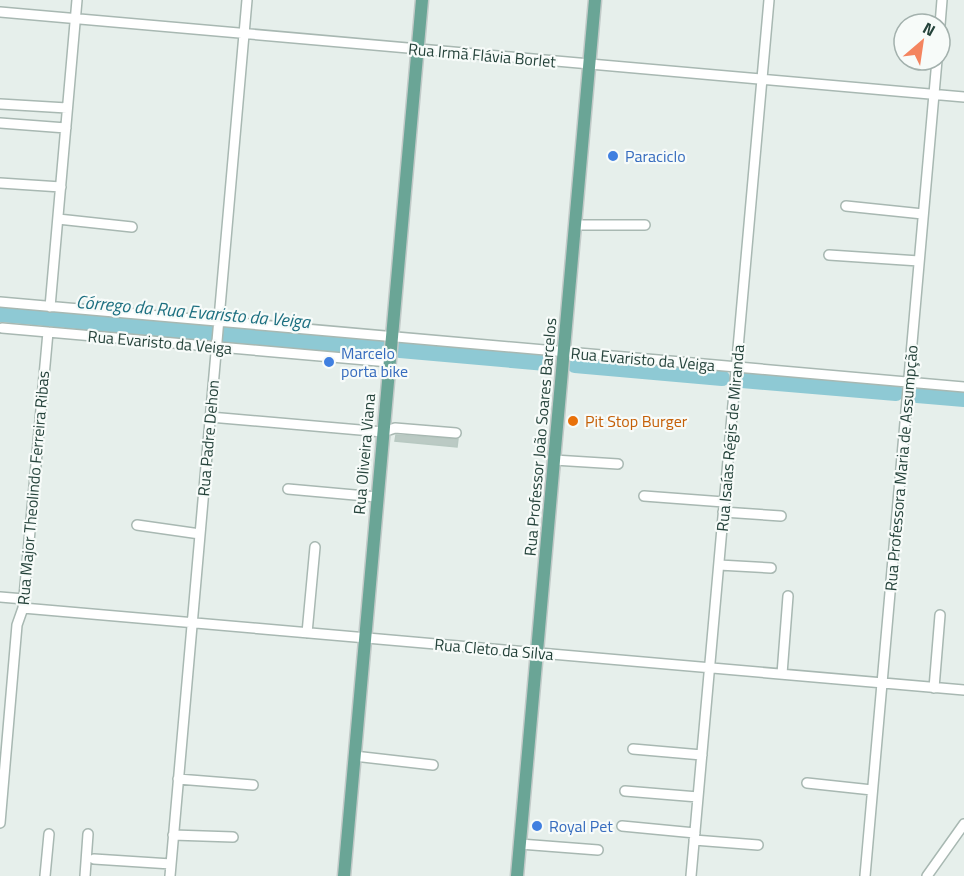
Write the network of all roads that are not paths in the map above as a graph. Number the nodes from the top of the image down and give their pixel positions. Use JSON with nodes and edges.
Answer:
{"nodes":[{"id":1,"x":77,"y":0,"type":"edge"},
{"id":2,"x":247,"y":0,"type":"edge"},
{"id":3,"x":422,"y":0,"type":"edge"},
{"id":4,"x":595,"y":0,"type":"edge"},
{"id":5,"x":769,"y":0,"type":"edge"},
{"id":6,"x":0,"y":12,"type":"edge"},
{"id":7,"x":75,"y":19,"type":"junction"},
{"id":8,"x":244,"y":33,"type":"junction"},
{"id":9,"x":417,"y":49,"type":"junction"},
{"id":10,"x":589,"y":64,"type":"junction"},
{"id":11,"x":936,"y":72,"type":"edge"},
{"id":12,"x":762,"y":79,"type":"junction"},
{"id":13,"x":934,"y":94,"type":"junction"},
{"id":14,"x":964,"y":97,"type":"edge"},
{"id":15,"x":0,"y":104,"type":"edge"},
{"id":16,"x":67,"y":108,"type":"junction"},
{"id":17,"x":0,"y":123,"type":"edge"},
{"id":18,"x":66,"y":128,"type":"junction"},
{"id":19,"x":0,"y":183,"type":"edge"},
{"id":20,"x":61,"y":187,"type":"junction"},
{"id":21,"x":846,"y":206,"type":"dead end"},
{"id":22,"x":923,"y":214,"type":"junction"},
{"id":23,"x":58,"y":219,"type":"junction"},
{"id":24,"x":575,"y":225,"type":"junction"},
{"id":25,"x":645,"y":225,"type":"dead end"},
{"id":26,"x":132,"y":226,"type":"dead end"},
{"id":27,"x":829,"y":255,"type":"dead end"},
{"id":28,"x":919,"y":261,"type":"junction"},
{"id":29,"x":0,"y":303,"type":"edge"},
{"id":30,"x":50,"y":307,"type":"junction"},
{"id":31,"x":218,"y":322,"type":"junction"},
{"id":32,"x":2,"y":328,"type":"dead end"},
{"id":33,"x":48,"y":332,"type":"junction"},
{"id":34,"x":392,"y":337,"type":"junction"},
{"id":35,"x":216,"y":347,"type":"junction"},
{"id":36,"x":564,"y":352,"type":"junction"},
{"id":37,"x":389,"y":362,"type":"junction"},
{"id":38,"x":736,"y":367,"type":"junction"},
{"id":39,"x":909,"y":382,"type":"junction"},
{"id":40,"x":964,"y":387,"type":"edge"},
{"id":41,"x":210,"y":417,"type":"junction"},
{"id":42,"x":383,"y":432,"type":"junction"},
{"id":43,"x":456,"y":433,"type":"dead end"},
{"id":44,"x":554,"y":460,"type":"junction"},
{"id":45,"x":618,"y":464,"type":"dead end"},
{"id":46,"x":288,"y":489,"type":"dead end"},
{"id":47,"x":644,"y":496,"type":"dead end"},
{"id":48,"x":377,"y":497,"type":"junction"},
{"id":49,"x":724,"y":502,"type":"junction"},
{"id":50,"x":723,"y":512,"type":"junction"},
{"id":51,"x":781,"y":516,"type":"dead end"},
{"id":52,"x":137,"y":525,"type":"dead end"},
{"id":53,"x":200,"y":534,"type":"junction"},
{"id":54,"x":315,"y":547,"type":"dead end"},
{"id":55,"x":719,"y":565,"type":"junction"},
{"id":56,"x":771,"y":568,"type":"dead end"},
{"id":57,"x":788,"y":596,"type":"dead end"},
{"id":58,"x":0,"y":597,"type":"edge"},
{"id":59,"x":24,"y":604,"type":"junction"},
{"id":60,"x":940,"y":615,"type":"dead end"},
{"id":61,"x":192,"y":623,"type":"junction"},
{"id":62,"x":307,"y":633,"type":"junction"},
{"id":63,"x":365,"y":638,"type":"junction"},
{"id":64,"x":537,"y":653,"type":"junction"},
{"id":65,"x":709,"y":668,"type":"junction"},
{"id":66,"x":782,"y":675,"type":"junction"},
{"id":67,"x":882,"y":683,"type":"junction"},
{"id":68,"x":934,"y":688,"type":"junction"},
{"id":69,"x":964,"y":690,"type":"edge"},
{"id":70,"x":633,"y":749,"type":"dead end"},
{"id":71,"x":702,"y":755,"type":"junction"},
{"id":72,"x":354,"y":756,"type":"junction"},
{"id":73,"x":433,"y":765,"type":"dead end"},
{"id":74,"x":178,"y":779,"type":"junction"},
{"id":75,"x":807,"y":783,"type":"dead end"},
{"id":76,"x":253,"y":785,"type":"dead end"},
{"id":77,"x":872,"y":790,"type":"junction"},
{"id":78,"x":625,"y":792,"type":"dead end"},
{"id":79,"x":698,"y":797,"type":"junction"},
{"id":80,"x":1,"y":812,"type":"edge"},
{"id":81,"x":0,"y":823,"type":"edge"},
{"id":82,"x":964,"y":824,"type":"edge"},
{"id":83,"x":622,"y":826,"type":"dead end"},
{"id":84,"x":49,"y":834,"type":"dead end"},
{"id":85,"x":88,"y":834,"type":"dead end"},
{"id":86,"x":173,"y":835,"type":"junction"},
{"id":87,"x":233,"y":837,"type":"dead end"},
{"id":88,"x":694,"y":837,"type":"junction"},
{"id":89,"x":520,"y":844,"type":"junction"},
{"id":90,"x":759,"y":844,"type":"dead end"},
{"id":91,"x":598,"y":850,"type":"dead end"},
{"id":92,"x":94,"y":858,"type":"dead end"},
{"id":93,"x":171,"y":864,"type":"junction"},
{"id":94,"x":45,"y":876,"type":"edge"},
{"id":95,"x":85,"y":876,"type":"edge"},
{"id":96,"x":170,"y":876,"type":"edge"},
{"id":97,"x":344,"y":876,"type":"edge"},
{"id":98,"x":518,"y":876,"type":"edge"},
{"id":99,"x":691,"y":876,"type":"edge"},
{"id":100,"x":865,"y":876,"type":"edge"},
{"id":101,"x":927,"y":876,"type":"edge"}],
"edges":[{"from":1,"to":7,"type":"street"},
{"from":2,"to":8,"type":"street","name":"Rua Padre Dehon"},
{"from":3,"to":9,"type":"main road","name":"Rua Oliveira Viana"},
{"from":4,"to":10,"type":"main road","name":"Rua Professor João Soares Barcelos"},
{"from":5,"to":12,"type":"street","name":"Rua Isaías Régis de Miranda"},
{"from":6,"to":7,"type":"street","name":"Rua Irmã Flávia Borlet"},
{"from":7,"to":8,"type":"street","name":"Rua Irmã Flávia Borlet"},
{"from":7,"to":16,"type":"street"},
{"from":8,"to":9,"type":"street","name":"Rua Irmã Flávia Borlet"},
{"from":8,"to":31,"type":"street","name":"Rua Padre Dehon"},
{"from":9,"to":10,"type":"street","name":"Rua Irmã Flávia Borlet"},
{"from":9,"to":34,"type":"main road","name":"Rua Oliveira Viana"},
{"from":10,"to":12,"type":"street","name":"Rua Irmã Flávia Borlet"},
{"from":10,"to":24,"type":"main road","name":"Rua Professor João Soares Barcelos"},
{"from":11,"to":13,"type":"street","name":"Rua Professora Maria de Assumpção"},
{"from":12,"to":13,"type":"street","name":"Rua Irmã Flávia Borlet"},
{"from":12,"to":38,"type":"street","name":"Rua Isaías Régis de Miranda"},
{"from":13,"to":14,"type":"street","name":"Rua Irmã Flávia Borlet"},
{"from":13,"to":22,"type":"street","name":"Rua Professora Maria de Assumpção"},
{"from":15,"to":16,"type":"street"},
{"from":16,"to":18,"type":"street"},
{"from":17,"to":18,"type":"street"},
{"from":18,"to":20,"type":"street"},
{"from":19,"to":20,"type":"street"},
{"from":20,"to":23,"type":"street"},
{"from":21,"to":22,"type":"street"},
{"from":22,"to":28,"type":"street","name":"Rua Professora Maria de Assumpção"},
{"from":23,"to":26,"type":"street"},
{"from":23,"to":30,"type":"street"},
{"from":24,"to":25,"type":"street"},
{"from":24,"to":36,"type":"main road","name":"Rua Professor João Soares Barcelos"},
{"from":27,"to":28,"type":"street"},
{"from":28,"to":39,"type":"street","name":"Rua Professora Maria de Assumpção"},
{"from":29,"to":30,"type":"street","name":"Rua Evaristo da Veiga"},
{"from":30,"to":31,"type":"street","name":"Rua Evaristo da Veiga"},
{"from":31,"to":34,"type":"street","name":"Rua Evaristo da Veiga"},
{"from":31,"to":35,"type":"street","name":"Rua Padre Dehon"},
{"from":32,"to":33,"type":"street","name":"Rua Evaristo da Veiga"},
{"from":33,"to":35,"type":"street","name":"Rua Evaristo da Veiga"},
{"from":33,"to":59,"type":"street","name":"Rua Major Theolindo Ferreira Ribas"},
{"from":34,"to":36,"type":"street","name":"Rua Evaristo da Veiga"},
{"from":34,"to":37,"type":"main road","name":"Rua Oliveira Viana"},
{"from":35,"to":37,"type":"street","name":"Rua Evaristo da Veiga"},
{"from":35,"to":41,"type":"street","name":"Rua Padre Dehon"},
{"from":36,"to":38,"type":"street","name":"Rua Evaristo da Veiga"},
{"from":36,"to":44,"type":"main road","name":"Rua Professor João Soares Barcelos"},
{"from":37,"to":42,"type":"main road","name":"Rua Oliveira Viana"},
{"from":38,"to":39,"type":"street","name":"Rua Evaristo da Veiga"},
{"from":38,"to":49,"type":"street","name":"Rua Isaías Régis de Miranda"},
{"from":39,"to":40,"type":"street","name":"Rua Evaristo da Veiga"},
{"from":39,"to":67,"type":"street","name":"Rua Professora Maria de Assumpção"},
{"from":41,"to":42,"type":"street"},
{"from":41,"to":53,"type":"street","name":"Rua Padre Dehon"},
{"from":42,"to":43,"type":"street"},
{"from":42,"to":48,"type":"main road","name":"Rua Oliveira Viana"},
{"from":44,"to":45,"type":"street"},
{"from":44,"to":64,"type":"main road","name":"Rua Professor João Soares Barcelos"},
{"from":46,"to":48,"type":"street"},
{"from":47,"to":49,"type":"street"},
{"from":48,"to":63,"type":"main road","name":"Rua Oliveira Viana"},
{"from":49,"to":50,"type":"street","name":"Rua Isaías Régis de Miranda"},
{"from":50,"to":51,"type":"street"},
{"from":50,"to":55,"type":"street","name":"Rua Isaías Régis de Miranda"},
{"from":52,"to":53,"type":"street"},
{"from":53,"to":61,"type":"street","name":"Rua Padre Dehon"},
{"from":54,"to":62,"type":"street"},
{"from":55,"to":56,"type":"street"},
{"from":55,"to":65,"type":"street","name":"Rua Isaías Régis de Miranda"},
{"from":57,"to":66,"type":"street"},
{"from":58,"to":59,"type":"street","name":"Rua Cleto da Silva"},
{"from":59,"to":61,"type":"street","name":"Rua Cleto da Silva"},
{"from":59,"to":80,"type":"street","name":"Rua Major Theolindo Ferreira Ribas"},
{"from":60,"to":68,"type":"street"},
{"from":61,"to":62,"type":"street","name":"Rua Cleto da Silva"},
{"from":61,"to":74,"type":"street","name":"Rua Padre Dehon"},
{"from":62,"to":63,"type":"street","name":"Rua Cleto da Silva"},
{"from":63,"to":64,"type":"street","name":"Rua Cleto da Silva"},
{"from":63,"to":72,"type":"main road","name":"Rua Oliveira Viana"},
{"from":64,"to":65,"type":"street","name":"Rua Cleto da Silva"},
{"from":64,"to":89,"type":"main road","name":"Rua Professor João Soares Barcelos"},
{"from":65,"to":66,"type":"street","name":"Rua Cleto da Silva"},
{"from":65,"to":71,"type":"street","name":"Rua Isaías Régis de Miranda"},
{"from":66,"to":67,"type":"street","name":"Rua Cleto da Silva"},
{"from":67,"to":68,"type":"street","name":"Rua Cleto da Silva"},
{"from":67,"to":77,"type":"street","name":"Rua Professora Maria de Assumpção"},
{"from":68,"to":69,"type":"street","name":"Rua Cleto da Silva"},
{"from":70,"to":71,"type":"street"},
{"from":71,"to":79,"type":"street","name":"Rua Isaías Régis de Miranda"},
{"from":72,"to":73,"type":"street"},
{"from":72,"to":97,"type":"main road","name":"Rua Oliveira Viana"},
{"from":74,"to":76,"type":"street"},
{"from":74,"to":86,"type":"street","name":"Rua Padre Dehon"},
{"from":75,"to":77,"type":"street"},
{"from":77,"to":100,"type":"street","name":"Rua Professora Maria de Assumpção"},
{"from":78,"to":79,"type":"street"},
{"from":79,"to":88,"type":"street","name":"Rua Isaías Régis de Miranda"},
{"from":80,"to":81,"type":"street","name":"Rua Major Theolindo Ferreira Ribas"},
{"from":82,"to":101,"type":"street"},
{"from":83,"to":88,"type":"street"},
{"from":84,"to":94,"type":"street"},
{"from":85,"to":95,"type":"street"},
{"from":86,"to":87,"type":"street"},
{"from":86,"to":93,"type":"street","name":"Rua Padre Dehon"},
{"from":88,"to":90,"type":"street"},
{"from":88,"to":99,"type":"street","name":"Rua Isaías Régis de Miranda"},
{"from":89,"to":91,"type":"street"},
{"from":89,"to":98,"type":"main road","name":"Rua Professor João Soares Barcelos"},
{"from":92,"to":93,"type":"street"},
{"from":93,"to":96,"type":"street","name":"Rua Padre Dehon"}]}
